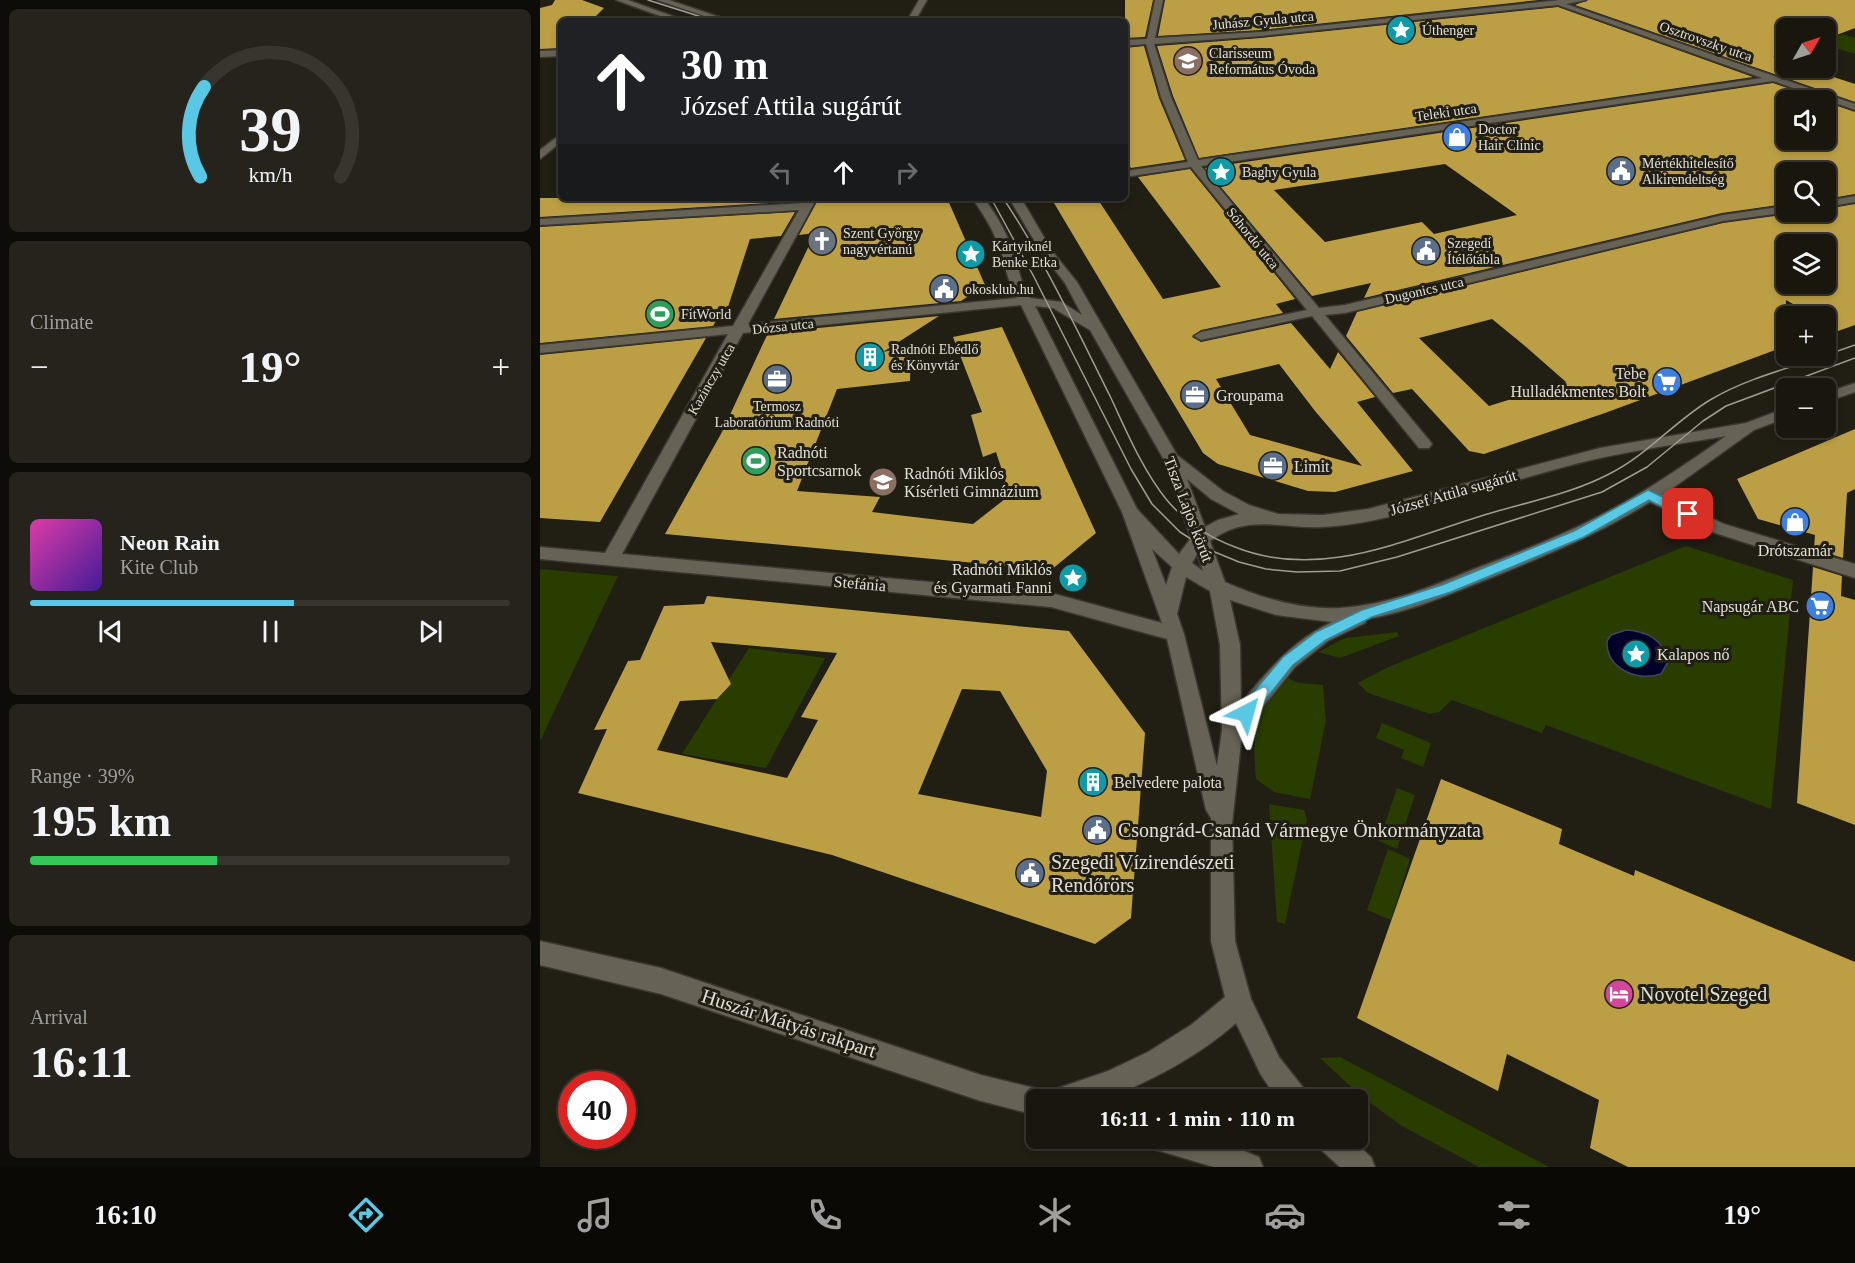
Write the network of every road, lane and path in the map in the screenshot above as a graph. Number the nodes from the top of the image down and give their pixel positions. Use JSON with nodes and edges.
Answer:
{"nodes":[{"id":1,"x":620,"y":0,"type":"edge"},
{"id":2,"x":661,"y":0,"type":"edge"},
{"id":3,"x":923,"y":0,"type":"edge"},
{"id":4,"x":1159,"y":0,"type":"edge"},
{"id":5,"x":1582,"y":0,"type":"edge"},
{"id":6,"x":1552,"y":1,"type":"edge"},
{"id":7,"x":703,"y":4,"type":"dead end"},
{"id":8,"x":690,"y":10,"type":"junction"},
{"id":9,"x":661,"y":14,"type":"junction"},
{"id":10,"x":673,"y":18,"type":"edge"},
{"id":11,"x":692,"y":18,"type":"edge"},
{"id":12,"x":717,"y":18,"type":"edge"},
{"id":13,"x":913,"y":18,"type":"edge"},
{"id":14,"x":1128,"y":43,"type":"edge"},
{"id":15,"x":1150,"y":43,"type":"junction"},
{"id":16,"x":558,"y":53,"type":"edge"},
{"id":17,"x":540,"y":54,"type":"edge"},
{"id":18,"x":1772,"y":78,"type":"junction"},
{"id":19,"x":1855,"y":107,"type":"edge"},
{"id":20,"x":558,"y":140,"type":"edge"},
{"id":21,"x":540,"y":156,"type":"edge"},
{"id":22,"x":1194,"y":164,"type":"junction"},
{"id":23,"x":1128,"y":174,"type":"edge"},
{"id":24,"x":1855,"y":200,"type":"edge"},
{"id":25,"x":1017,"y":201,"type":"edge"},
{"id":26,"x":809,"y":202,"type":"edge"},
{"id":27,"x":986,"y":202,"type":"edge"},
{"id":28,"x":1836,"y":203,"type":"edge"},
{"id":29,"x":1776,"y":210,"type":"edge"},
{"id":30,"x":540,"y":222,"type":"edge"},
{"id":31,"x":1025,"y":301,"type":"junction"},
{"id":32,"x":1314,"y":312,"type":"junction"},
{"id":33,"x":1095,"y":329,"type":"junction"},
{"id":34,"x":738,"y":331,"type":"junction"},
{"id":35,"x":1201,"y":336,"type":"dead end"},
{"id":36,"x":540,"y":349,"type":"edge"},
{"id":37,"x":1855,"y":387,"type":"edge"},
{"id":38,"x":1836,"y":394,"type":"edge"},
{"id":39,"x":1776,"y":417,"type":"edge"},
{"id":40,"x":1749,"y":427,"type":"junction"},
{"id":41,"x":1424,"y":444,"type":"dead end"},
{"id":42,"x":1171,"y":458,"type":"junction"},
{"id":43,"x":1648,"y":495,"type":"junction"},
{"id":44,"x":1130,"y":512,"type":"junction"},
{"id":45,"x":1277,"y":520,"type":"junction"},
{"id":46,"x":1202,"y":538,"type":"junction"},
{"id":47,"x":540,"y":554,"type":"edge"},
{"id":48,"x":610,"y":560,"type":"junction"},
{"id":49,"x":1181,"y":565,"type":"junction"},
{"id":50,"x":1855,"y":571,"type":"edge"},
{"id":51,"x":1218,"y":587,"type":"junction"},
{"id":52,"x":1168,"y":613,"type":"junction"},
{"id":53,"x":1367,"y":614,"type":"junction"},
{"id":54,"x":1175,"y":634,"type":"junction"},
{"id":55,"x":1232,"y":730,"type":"junction"},
{"id":56,"x":1221,"y":824,"type":"junction"},
{"id":57,"x":540,"y":953,"type":"edge"},
{"id":58,"x":1239,"y":1002,"type":"junction"},
{"id":59,"x":1092,"y":1089,"type":"edge"},
{"id":60,"x":1287,"y":1089,"type":"edge"},
{"id":61,"x":1026,"y":1099,"type":"edge"},
{"id":62,"x":1200,"y":1149,"type":"edge"},
{"id":63,"x":1341,"y":1149,"type":"edge"},
{"id":64,"x":1249,"y":1167,"type":"edge"},
{"id":65,"x":1361,"y":1167,"type":"edge"}],
"edges":[{"from":1,"to":9,"type":"street"},
{"from":2,"to":8,"type":"street"},
{"from":3,"to":13,"type":"street"},
{"from":4,"to":15,"type":"street","name":"Sóhordó utca"},
{"from":5,"to":6,"type":"street","name":"Juhász Gyula utca"},
{"from":6,"to":15,"type":"street","name":"Juhász Gyula utca"},
{"from":6,"to":18,"type":"street","name":"Osztrovszky utca"},
{"from":7,"to":8,"type":"street"},
{"from":8,"to":9,"type":"street"},
{"from":8,"to":11,"type":"street"},
{"from":8,"to":12,"type":"street"},
{"from":9,"to":10,"type":"street"},
{"from":14,"to":15,"type":"street","name":"Juhász Gyula utca"},
{"from":15,"to":22,"type":"street","name":"Sóhordó utca"},
{"from":16,"to":17,"type":"street"},
{"from":18,"to":19,"type":"street","name":"Osztrovszky utca"},
{"from":18,"to":22,"type":"street","name":"Teleki utca"},
{"from":20,"to":21,"type":"street"},
{"from":22,"to":23,"type":"street","name":"Teleki utca"},
{"from":22,"to":32,"type":"street","name":"Sóhordó utca"},
{"from":24,"to":28,"type":"street"},
{"from":25,"to":33,"type":"street","name":"Tisza Lajos körút"},
{"from":26,"to":30,"type":"street"},
{"from":26,"to":34,"type":"street","name":"Kazinczy utca"},
{"from":27,"to":31,"type":"street","name":"Tisza Lajos körút"},
{"from":29,"to":32,"type":"street","name":"Dugonics utca"},
{"from":31,"to":33,"type":"street","name":"Dózsa utca"},
{"from":31,"to":34,"type":"street","name":"Dózsa utca"},
{"from":31,"to":44,"type":"street","name":"Tisza Lajos körút"},
{"from":32,"to":35,"type":"street","name":"Dugonics utca"},
{"from":32,"to":41,"type":"street","name":"Sóhordó utca"},
{"from":33,"to":42,"type":"street","name":"Tisza Lajos körút"},
{"from":34,"to":36,"type":"street","name":"Dózsa utca"},
{"from":34,"to":48,"type":"street","name":"Kazinczy utca"},
{"from":37,"to":38,"type":"street"},
{"from":39,"to":40,"type":"street","name":"József Attila sugárút"},
{"from":40,"to":43,"type":"street","name":"József Attila sugárút"},
{"from":40,"to":45,"type":"street","name":"József Attila sugárút"},
{"from":42,"to":45,"type":"street","name":"József Attila sugárút"},
{"from":42,"to":46,"type":"street","name":"Tisza Lajos körút"},
{"from":43,"to":50,"type":"street"},
{"from":43,"to":53,"type":"street","name":"József Attila sugárút"},
{"from":44,"to":49,"type":"street","name":"József Attila sugárút"},
{"from":44,"to":52,"type":"street","name":"Tisza Lajos körút"},
{"from":45,"to":46,"type":"street"},
{"from":46,"to":49,"type":"street"},
{"from":46,"to":51,"type":"street","name":"Tisza Lajos körút"},
{"from":47,"to":48,"type":"street","name":"Stefánia"},
{"from":48,"to":54,"type":"street","name":"Stefánia"},
{"from":49,"to":51,"type":"street","name":"József Attila sugárút"},
{"from":49,"to":52,"type":"street"},
{"from":51,"to":53,"type":"street","name":"József Attila sugárút"},
{"from":51,"to":55,"type":"street","name":"Tisza Lajos körút"},
{"from":52,"to":54,"type":"street","name":"Tisza Lajos körút"},
{"from":53,"to":55,"type":"street"},
{"from":54,"to":56,"type":"street","name":"Tisza Lajos körút"},
{"from":55,"to":56,"type":"street","name":"Tisza Lajos körút"},
{"from":56,"to":58,"type":"street","name":"Tisza Lajos körút"},
{"from":57,"to":61,"type":"street","name":"Huszár Mátyás rakpart"},
{"from":58,"to":59,"type":"street"},
{"from":58,"to":60,"type":"street","name":"Tisza Lajos körút"},
{"from":62,"to":64,"type":"street"},
{"from":63,"to":65,"type":"street"}]}
